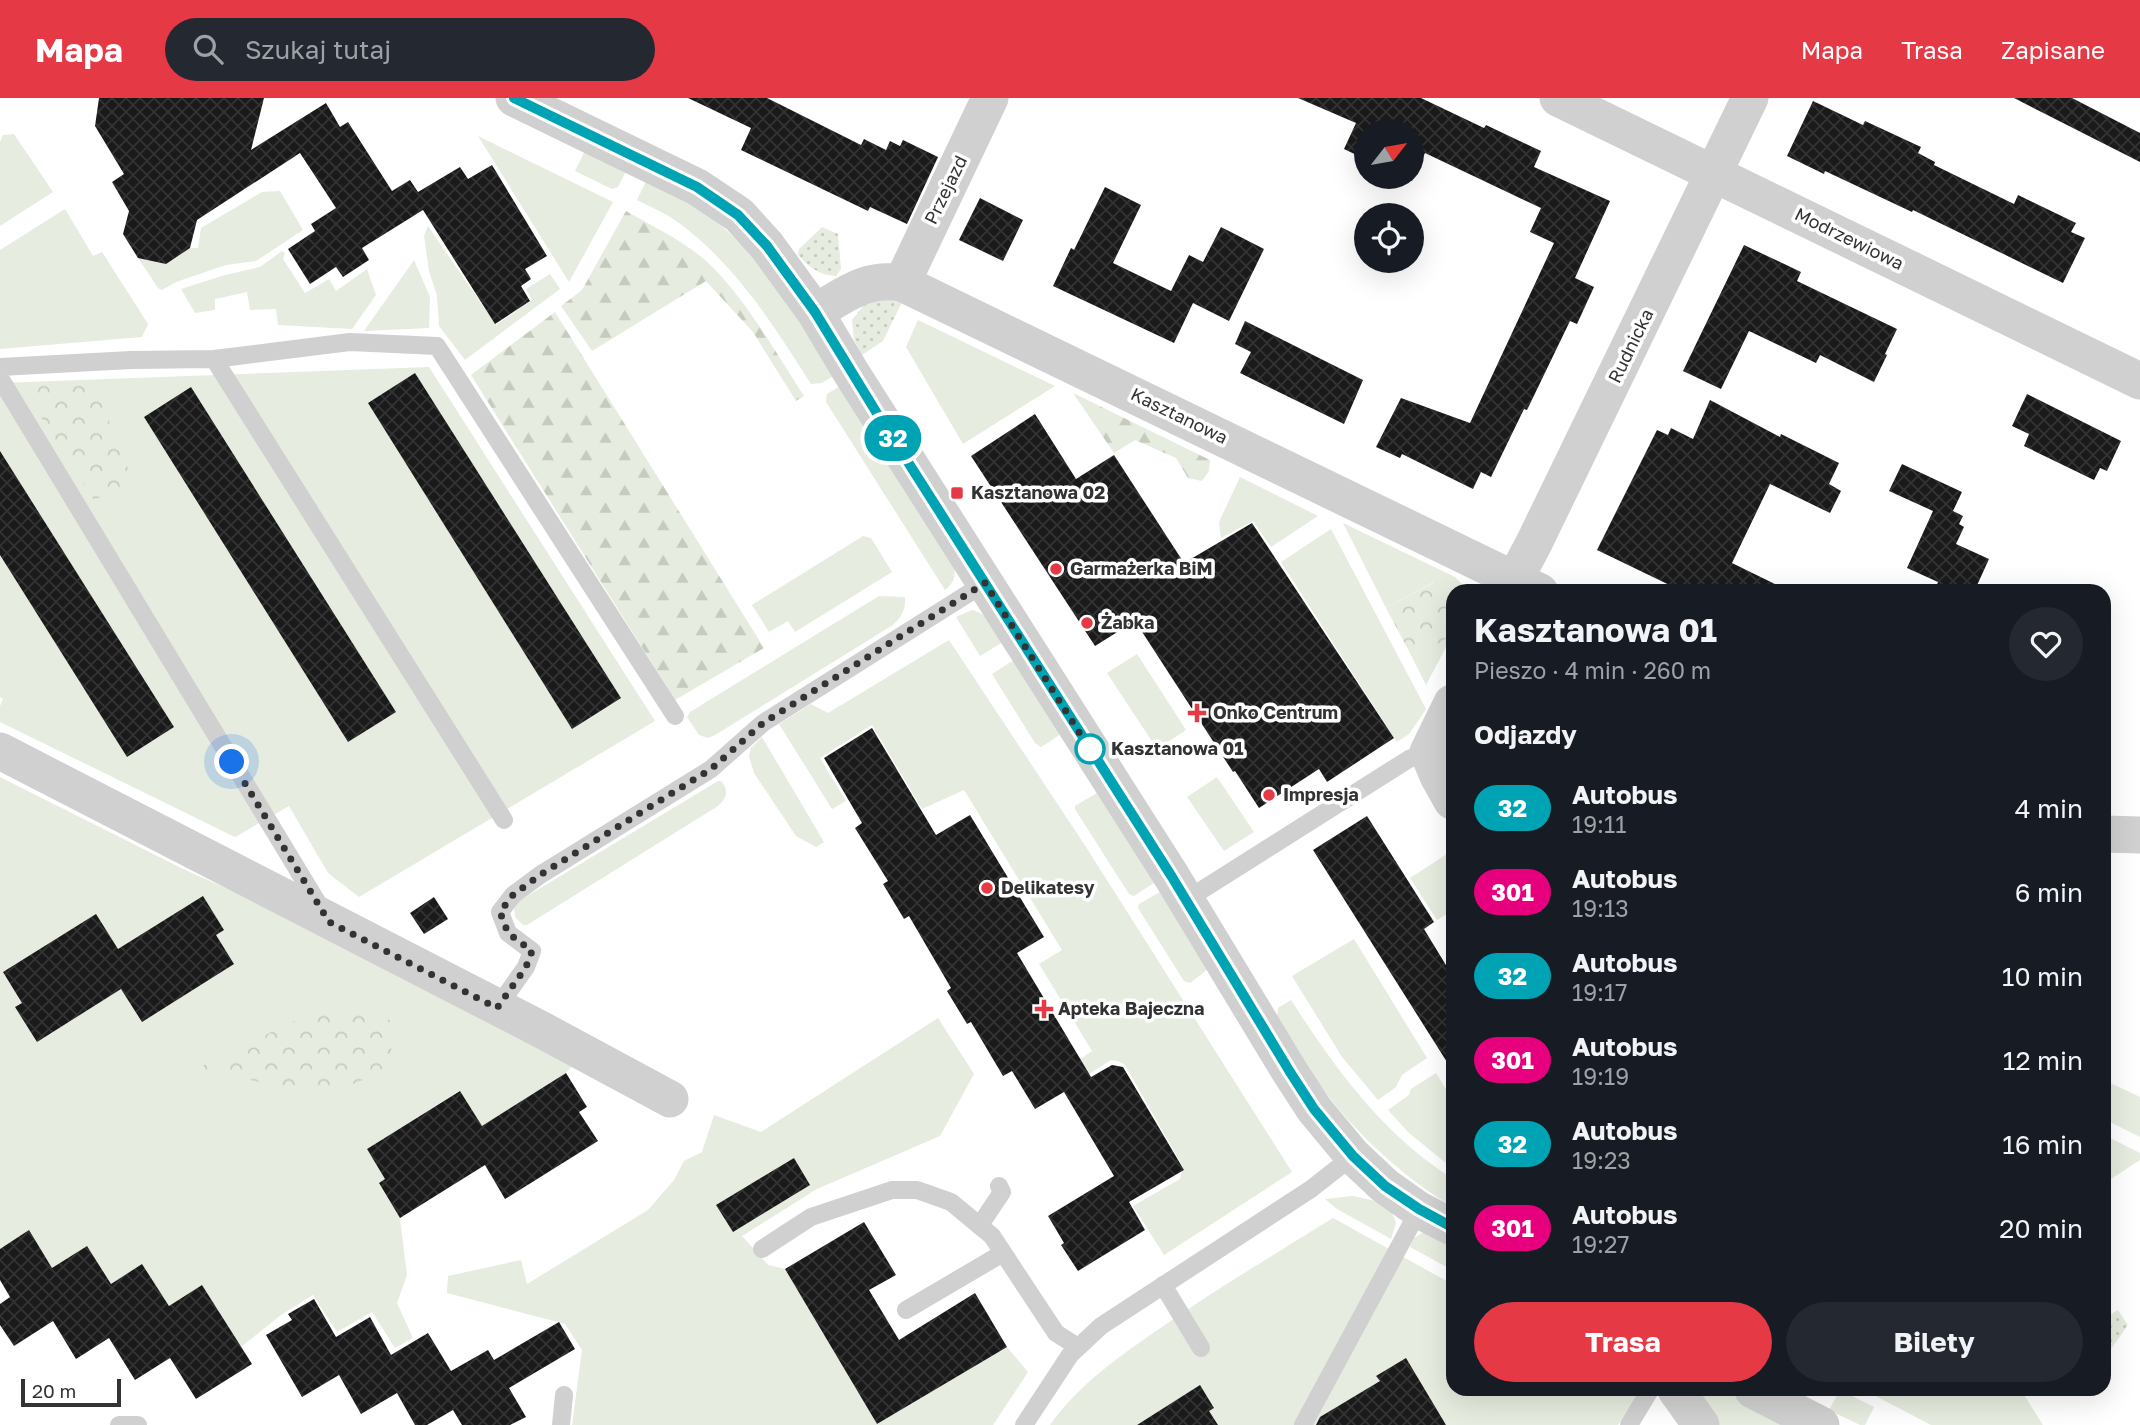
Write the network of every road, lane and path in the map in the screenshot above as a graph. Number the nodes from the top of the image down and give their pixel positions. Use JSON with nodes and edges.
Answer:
{"nodes":[{"id":1,"x":514,"y":98,"type":"edge"},
{"id":2,"x":990,"y":98,"type":"edge"},
{"id":3,"x":1558,"y":98,"type":"edge"},
{"id":4,"x":1750,"y":98,"type":"edge"},
{"id":5,"x":1715,"y":174,"type":"junction"},
{"id":6,"x":902,"y":283,"type":"junction"},
{"id":7,"x":815,"y":312,"type":"junction"},
{"id":8,"x":214,"y":359,"type":"junction"},
{"id":9,"x":0,"y":366,"type":"edge"},
{"id":10,"x":0,"y":378,"type":"edge"},
{"id":11,"x":2140,"y":381,"type":"edge"},
{"id":12,"x":985,"y":583,"type":"junction"},
{"id":13,"x":1515,"y":584,"type":"edge"},
{"id":14,"x":1522,"y":584,"type":"edge"},
{"id":15,"x":1446,"y":715,"type":"edge"},
{"id":16,"x":675,"y":716,"type":"dead end"},
{"id":17,"x":0,"y":751,"type":"edge"},
{"id":18,"x":1428,"y":752,"type":"junction"},
{"id":19,"x":1446,"y":791,"type":"edge"},
{"id":20,"x":504,"y":820,"type":"dead end"},
{"id":21,"x":2111,"y":834,"type":"edge"},
{"id":22,"x":2140,"y":835,"type":"edge"},
{"id":23,"x":1186,"y":900,"type":"junction"},
{"id":24,"x":329,"y":922,"type":"junction"},
{"id":25,"x":497,"y":1008,"type":"junction"},
{"id":26,"x":670,"y":1099,"type":"dead end"},
{"id":27,"x":1353,"y":1156,"type":"junction"},
{"id":28,"x":999,"y":1186,"type":"dead end"},
{"id":29,"x":1419,"y":1209,"type":"junction"},
{"id":30,"x":1446,"y":1224,"type":"edge"},
{"id":31,"x":980,"y":1225,"type":"junction"},
{"id":32,"x":762,"y":1249,"type":"dead end"},
{"id":33,"x":1003,"y":1253,"type":"junction"},
{"id":34,"x":1163,"y":1284,"type":"junction"},
{"id":35,"x":906,"y":1310,"type":"dead end"},
{"id":36,"x":1078,"y":1347,"type":"junction"},
{"id":37,"x":1201,"y":1348,"type":"dead end"},
{"id":38,"x":564,"y":1395,"type":"dead end"},
{"id":39,"x":1646,"y":1396,"type":"edge"},
{"id":40,"x":1680,"y":1396,"type":"edge"},
{"id":41,"x":1765,"y":1396,"type":"edge"},
{"id":42,"x":118,"y":1425,"type":"edge"},
{"id":43,"x":138,"y":1425,"type":"edge"},
{"id":44,"x":561,"y":1425,"type":"edge"},
{"id":45,"x":1024,"y":1425,"type":"edge"},
{"id":46,"x":1303,"y":1425,"type":"edge"},
{"id":47,"x":1629,"y":1425,"type":"edge"},
{"id":48,"x":1700,"y":1425,"type":"edge"},
{"id":49,"x":1821,"y":1425,"type":"edge"}],
"edges":[{"from":1,"to":7,"type":"street"},
{"from":2,"to":6,"type":"street","name":"Przejazd"},
{"from":3,"to":5,"type":"street","name":"Modrzewiowa"},
{"from":4,"to":5,"type":"street","name":"Rudnicka"},
{"from":5,"to":11,"type":"street","name":"Modrzewiowa"},
{"from":5,"to":14,"type":"street","name":"Rudnicka"},
{"from":6,"to":7,"type":"street","name":"Kasztanowa"},
{"from":6,"to":13,"type":"street","name":"Kasztanowa"},
{"from":7,"to":12,"type":"street"},
{"from":8,"to":9,"type":"lane"},
{"from":8,"to":16,"type":"lane"},
{"from":8,"to":20,"type":"lane"},
{"from":10,"to":24,"type":"lane"},
{"from":12,"to":23,"type":"street"},
{"from":12,"to":25,"type":"lane"},
{"from":15,"to":18,"type":"street"},
{"from":17,"to":24,"type":"street"},
{"from":18,"to":19,"type":"street"},
{"from":18,"to":23,"type":"lane"},
{"from":21,"to":22,"type":"street"},
{"from":23,"to":27,"type":"street"},
{"from":24,"to":25,"type":"street"},
{"from":25,"to":26,"type":"street"},
{"from":27,"to":29,"type":"street"},
{"from":27,"to":34,"type":"lane"},
{"from":28,"to":31,"type":"lane"},
{"from":29,"to":30,"type":"street"},
{"from":29,"to":46,"type":"lane"},
{"from":31,"to":32,"type":"lane"},
{"from":31,"to":33,"type":"lane"},
{"from":33,"to":35,"type":"lane"},
{"from":33,"to":36,"type":"lane"},
{"from":34,"to":36,"type":"lane"},
{"from":34,"to":37,"type":"lane"},
{"from":36,"to":45,"type":"lane"},
{"from":38,"to":44,"type":"lane"},
{"from":39,"to":47,"type":"lane"},
{"from":40,"to":48,"type":"street"},
{"from":41,"to":49,"type":"street"},
{"from":42,"to":43,"type":"lane"}]}
